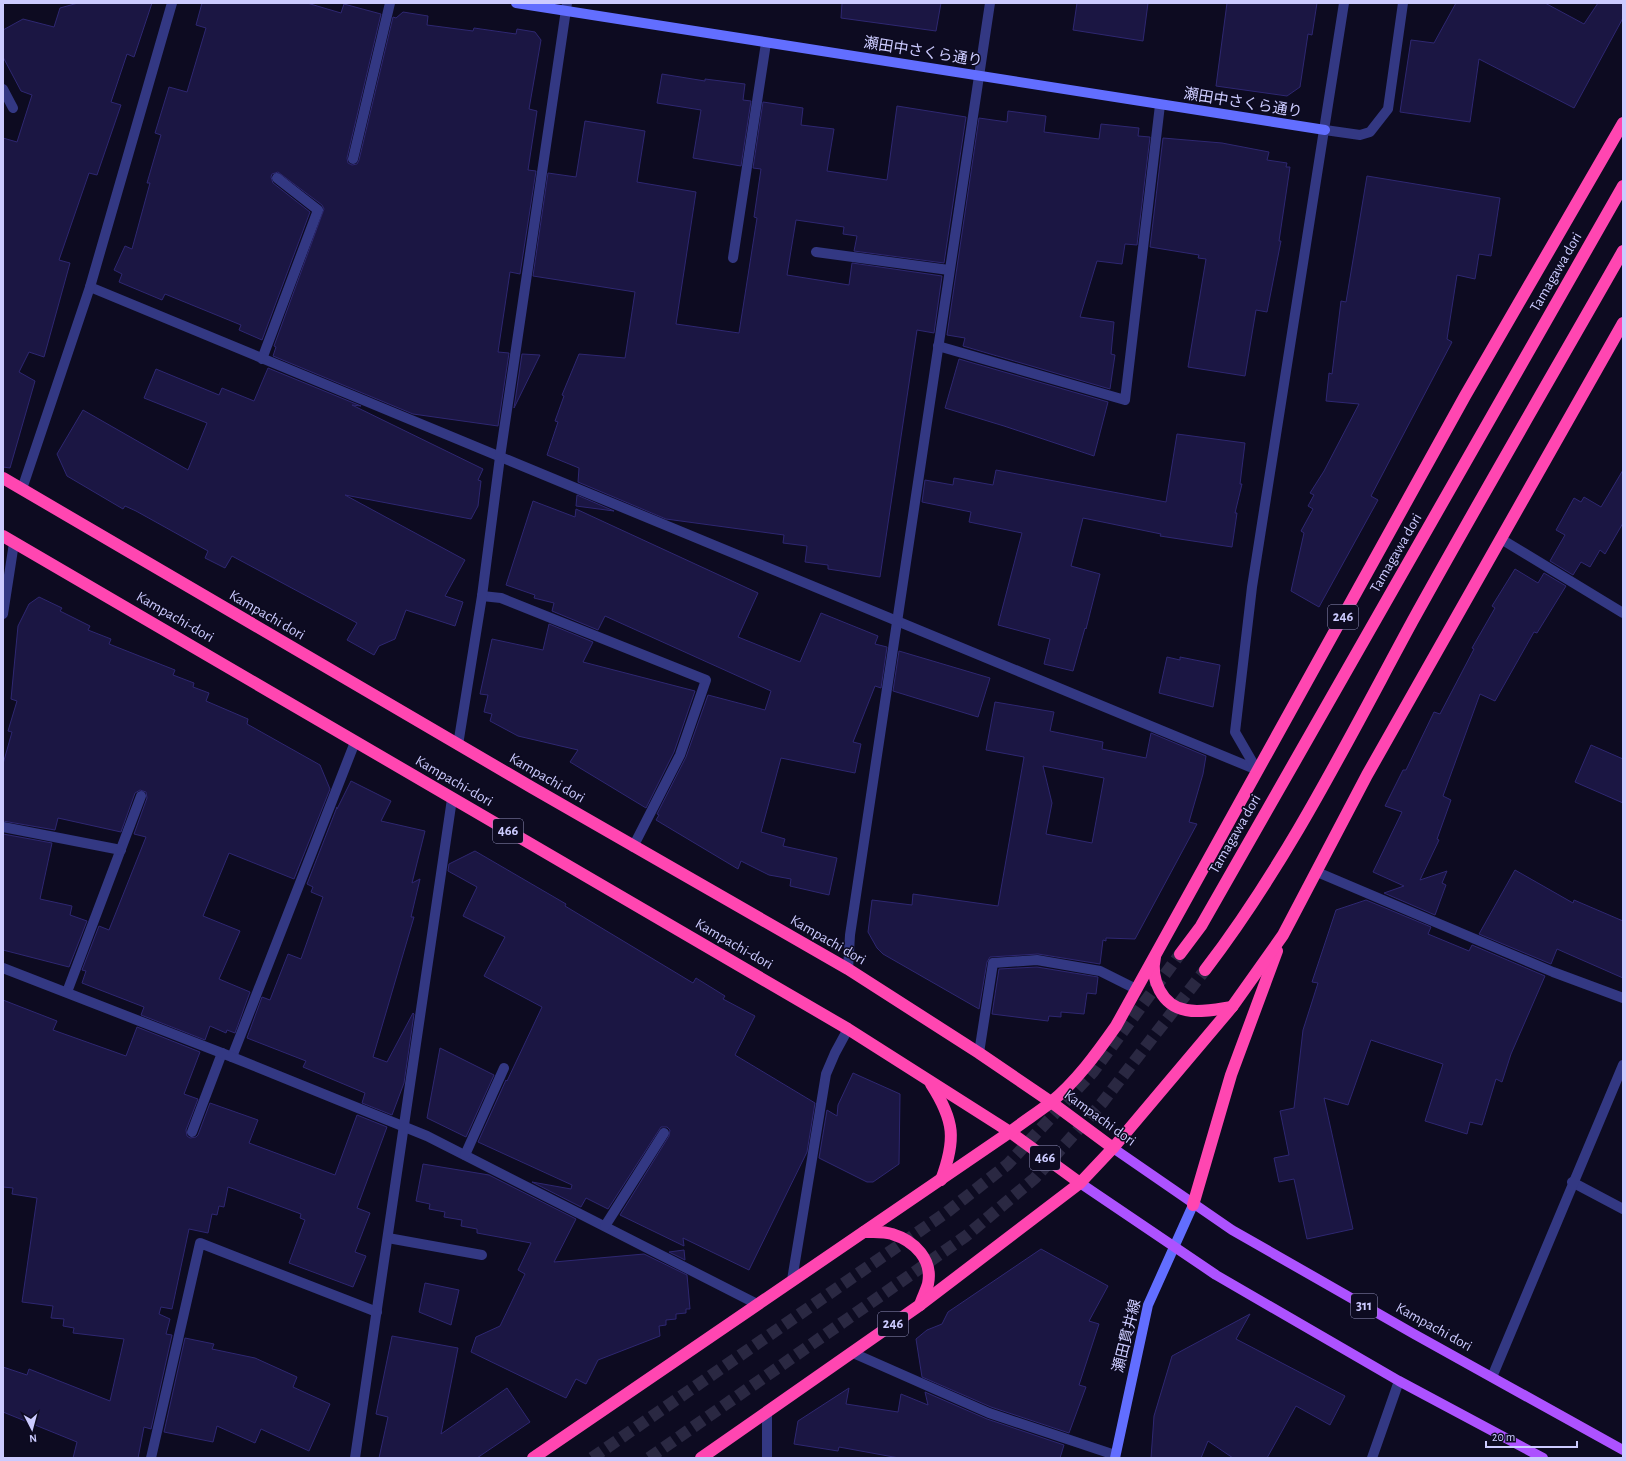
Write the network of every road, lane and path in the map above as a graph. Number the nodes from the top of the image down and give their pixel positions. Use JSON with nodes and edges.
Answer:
{"nodes":[{"id":1,"x":172,"y":3,"type":"edge"},
{"id":2,"x":390,"y":3,"type":"edge"},
{"id":3,"x":516,"y":3,"type":"edge"},
{"id":4,"x":990,"y":3,"type":"edge"},
{"id":5,"x":1344,"y":3,"type":"edge"},
{"id":6,"x":1403,"y":3,"type":"edge"},
{"id":7,"x":567,"y":7,"type":"edge"},
{"id":8,"x":766,"y":43,"type":"junction"},
{"id":9,"x":979,"y":76,"type":"junction"},
{"id":10,"x":3,"y":89,"type":"edge"},
{"id":11,"x":1160,"y":105,"type":"junction"},
{"id":12,"x":13,"y":108,"type":"dead end"},
{"id":13,"x":1623,"y":123,"type":"edge"},
{"id":14,"x":1325,"y":130,"type":"junction"},
{"id":15,"x":353,"y":159,"type":"dead end"},
{"id":16,"x":277,"y":178,"type":"dead end"},
{"id":17,"x":1623,"y":186,"type":"edge"},
{"id":18,"x":1623,"y":251,"type":"edge"},
{"id":19,"x":816,"y":252,"type":"dead end"},
{"id":20,"x":733,"y":258,"type":"dead end"},
{"id":21,"x":949,"y":270,"type":"junction"},
{"id":22,"x":90,"y":287,"type":"junction"},
{"id":23,"x":1623,"y":323,"type":"edge"},
{"id":24,"x":938,"y":346,"type":"junction"},
{"id":25,"x":262,"y":359,"type":"junction"},
{"id":26,"x":500,"y":457,"type":"junction"},
{"id":27,"x":3,"y":478,"type":"edge"},
{"id":28,"x":22,"y":489,"type":"junction"},
{"id":29,"x":3,"y":536,"type":"edge"},
{"id":30,"x":1501,"y":539,"type":"junction"},
{"id":31,"x":14,"y":542,"type":"junction"},
{"id":32,"x":482,"y":596,"type":"junction"},
{"id":33,"x":1623,"y":613,"type":"edge"},
{"id":34,"x":3,"y":614,"type":"edge"},
{"id":35,"x":896,"y":621,"type":"junction"},
{"id":36,"x":355,"y":742,"type":"junction"},
{"id":37,"x":458,"y":745,"type":"junction"},
{"id":38,"x":1257,"y":770,"type":"junction"},
{"id":39,"x":141,"y":796,"type":"dead end"},
{"id":40,"x":452,"y":799,"type":"junction"},
{"id":41,"x":3,"y":827,"type":"edge"},
{"id":42,"x":633,"y":847,"type":"junction"},
{"id":43,"x":120,"y":850,"type":"junction"},
{"id":44,"x":1317,"y":872,"type":"junction"},
{"id":45,"x":1283,"y":935,"type":"junction"},
{"id":46,"x":1158,"y":948,"type":"junction"},
{"id":47,"x":1180,"y":954,"type":"tunnel mouth"},
{"id":48,"x":3,"y":968,"type":"edge"},
{"id":49,"x":848,"y":969,"type":"junction"},
{"id":50,"x":1205,"y":970,"type":"tunnel mouth"},
{"id":51,"x":1136,"y":990,"type":"junction"},
{"id":52,"x":67,"y":992,"type":"junction"},
{"id":53,"x":1623,"y":998,"type":"edge"},
{"id":54,"x":1232,"y":1007,"type":"junction"},
{"id":55,"x":848,"y":1029,"type":"junction"},
{"id":56,"x":979,"y":1053,"type":"junction"},
{"id":57,"x":227,"y":1055,"type":"junction"},
{"id":58,"x":1623,"y":1065,"type":"edge"},
{"id":59,"x":504,"y":1068,"type":"dead end"},
{"id":60,"x":929,"y":1080,"type":"junction"},
{"id":61,"x":1051,"y":1102,"type":"junction"},
{"id":62,"x":403,"y":1126,"type":"junction"},
{"id":63,"x":192,"y":1132,"type":"dead end"},
{"id":64,"x":1010,"y":1132,"type":"junction"},
{"id":65,"x":664,"y":1133,"type":"dead end"},
{"id":66,"x":1113,"y":1148,"type":"junction"},
{"id":67,"x":465,"y":1155,"type":"junction"},
{"id":68,"x":940,"y":1180,"type":"junction"},
{"id":69,"x":1572,"y":1182,"type":"junction"},
{"id":70,"x":1080,"y":1183,"type":"junction"},
{"id":71,"x":1193,"y":1205,"type":"junction"},
{"id":72,"x":1623,"y":1209,"type":"edge"},
{"id":73,"x":605,"y":1226,"type":"junction"},
{"id":74,"x":864,"y":1232,"type":"junction"},
{"id":75,"x":388,"y":1238,"type":"junction"},
{"id":76,"x":1174,"y":1248,"type":"junction"},
{"id":77,"x":482,"y":1255,"type":"dead end"},
{"id":78,"x":792,"y":1280,"type":"junction"},
{"id":79,"x":757,"y":1304,"type":"junction"},
{"id":80,"x":920,"y":1305,"type":"junction"},
{"id":81,"x":377,"y":1312,"type":"junction"},
{"id":82,"x":853,"y":1352,"type":"junction"},
{"id":83,"x":1492,"y":1377,"type":"junction"},
{"id":84,"x":1399,"y":1381,"type":"junction"},
{"id":85,"x":767,"y":1412,"type":"junction"},
{"id":86,"x":1623,"y":1450,"type":"edge"},
{"id":87,"x":1115,"y":1457,"type":"edge"},
{"id":88,"x":151,"y":1458,"type":"edge"},
{"id":89,"x":355,"y":1458,"type":"edge"},
{"id":90,"x":533,"y":1458,"type":"edge"},
{"id":91,"x":701,"y":1458,"type":"edge"},
{"id":92,"x":767,"y":1458,"type":"edge"},
{"id":93,"x":1372,"y":1458,"type":"edge"},
{"id":94,"x":1543,"y":1458,"type":"edge"}],
"edges":[{"from":1,"to":22,"type":"street"},
{"from":2,"to":15,"type":"street"},
{"from":3,"to":7,"type":"street","name":"瀬田中さくら通り"},
{"from":4,"to":9,"type":"street"},
{"from":5,"to":14,"type":"street"},
{"from":6,"to":14,"type":"street"},
{"from":7,"to":8,"type":"street","name":"瀬田中さくら通り"},
{"from":7,"to":26,"type":"street"},
{"from":8,"to":9,"type":"street","name":"瀬田中さくら通り"},
{"from":8,"to":20,"type":"street"},
{"from":9,"to":11,"type":"street","name":"瀬田中さくら通り"},
{"from":9,"to":21,"type":"street"},
{"from":10,"to":12,"type":"street"},
{"from":11,"to":14,"type":"street","name":"瀬田中さくら通り"},
{"from":11,"to":24,"type":"street"},
{"from":13,"to":38,"type":"highway","number":"246"},
{"from":14,"to":38,"type":"street"},
{"from":16,"to":25,"type":"street"},
{"from":17,"to":47,"type":"highway","name":"Tamagawa dori","number":"246"},
{"from":18,"to":50,"type":"highway"},
{"from":19,"to":21,"type":"street"},
{"from":21,"to":24,"type":"street"},
{"from":22,"to":25,"type":"street"},
{"from":22,"to":28,"type":"street"},
{"from":23,"to":30,"type":"highway","number":"246"},
{"from":24,"to":35,"type":"street"},
{"from":25,"to":26,"type":"street"},
{"from":26,"to":32,"type":"street"},
{"from":26,"to":35,"type":"street"},
{"from":27,"to":28,"type":"highway","name":"Kampachi dori"},
{"from":28,"to":37,"type":"highway","name":"Kampachi dori"},
{"from":29,"to":31,"type":"highway","name":"Kampachi-dori","number":"466"},
{"from":30,"to":33,"type":"street"},
{"from":30,"to":44,"type":"highway","number":"246"},
{"from":31,"to":34,"type":"street"},
{"from":31,"to":36,"type":"highway","name":"Kampachi-dori","number":"466"},
{"from":32,"to":37,"type":"street"},
{"from":32,"to":42,"type":"street"},
{"from":35,"to":38,"type":"street"},
{"from":35,"to":49,"type":"street"},
{"from":36,"to":40,"type":"highway","name":"Kampachi-dori","number":"466"},
{"from":36,"to":57,"type":"street"},
{"from":37,"to":42,"type":"highway","name":"Kampachi dori"},
{"from":38,"to":46,"type":"highway","number":"246"},
{"from":39,"to":43,"type":"street"},
{"from":40,"to":55,"type":"highway","name":"Kampachi-dori","number":"466"},
{"from":40,"to":62,"type":"street"},
{"from":41,"to":43,"type":"street"},
{"from":42,"to":49,"type":"highway","name":"Kampachi dori"},
{"from":43,"to":52,"type":"street"},
{"from":44,"to":45,"type":"highway","number":"246"},
{"from":44,"to":53,"type":"street"},
{"from":45,"to":54,"type":"highway","number":"246"},
{"from":45,"to":71,"type":"highway"},
{"from":46,"to":51,"type":"highway","number":"246"},
{"from":46,"to":54,"type":"highway"},
{"from":48,"to":52,"type":"street"},
{"from":49,"to":56,"type":"highway","name":"Kampachi dori"},
{"from":51,"to":56,"type":"street"},
{"from":51,"to":61,"type":"highway","number":"246"},
{"from":52,"to":57,"type":"street"},
{"from":54,"to":66,"type":"highway","number":"246"},
{"from":55,"to":60,"type":"highway","name":"Kampachi-dori","number":"466"},
{"from":55,"to":78,"type":"street"},
{"from":56,"to":61,"type":"highway","name":"Kampachi dori"},
{"from":57,"to":62,"type":"street"},
{"from":57,"to":63,"type":"street"},
{"from":58,"to":69,"type":"street"},
{"from":59,"to":67,"type":"street"},
{"from":60,"to":64,"type":"highway","name":"Kampachi-dori","number":"466"},
{"from":60,"to":68,"type":"highway"},
{"from":61,"to":64,"type":"highway","number":"246"},
{"from":61,"to":66,"type":"highway","name":"Kampachi dori"},
{"from":62,"to":67,"type":"street"},
{"from":62,"to":75,"type":"street"},
{"from":64,"to":68,"type":"highway","number":"246"},
{"from":64,"to":70,"type":"highway","number":"466"},
{"from":65,"to":73,"type":"street"},
{"from":66,"to":70,"type":"highway","number":"246"},
{"from":66,"to":71,"type":"main road","name":"Kampachi dori","number":"311"},
{"from":67,"to":73,"type":"street"},
{"from":68,"to":74,"type":"highway","number":"246"},
{"from":69,"to":72,"type":"street"},
{"from":69,"to":83,"type":"street"},
{"from":70,"to":76,"type":"main road"},
{"from":70,"to":80,"type":"highway","number":"246"},
{"from":71,"to":76,"type":"street","name":"瀬田貫井線"},
{"from":71,"to":83,"type":"main road","name":"Kampachi dori","number":"311"},
{"from":73,"to":79,"type":"street"},
{"from":74,"to":78,"type":"highway","number":"246"},
{"from":74,"to":80,"type":"highway"},
{"from":75,"to":77,"type":"street"},
{"from":75,"to":81,"type":"street"},
{"from":76,"to":84,"type":"main road"},
{"from":76,"to":87,"type":"street","name":"瀬田貫井線"},
{"from":78,"to":79,"type":"highway","number":"246"},
{"from":79,"to":90,"type":"highway","number":"246"},
{"from":80,"to":82,"type":"highway","number":"246"},
{"from":81,"to":88,"type":"street"},
{"from":81,"to":89,"type":"street"},
{"from":82,"to":85,"type":"highway","number":"246"},
{"from":82,"to":87,"type":"street"},
{"from":83,"to":86,"type":"main road","name":"Kampachi dori","number":"311"},
{"from":84,"to":93,"type":"street"},
{"from":84,"to":94,"type":"main road"},
{"from":85,"to":91,"type":"highway","number":"246"},
{"from":85,"to":92,"type":"street"}]}
